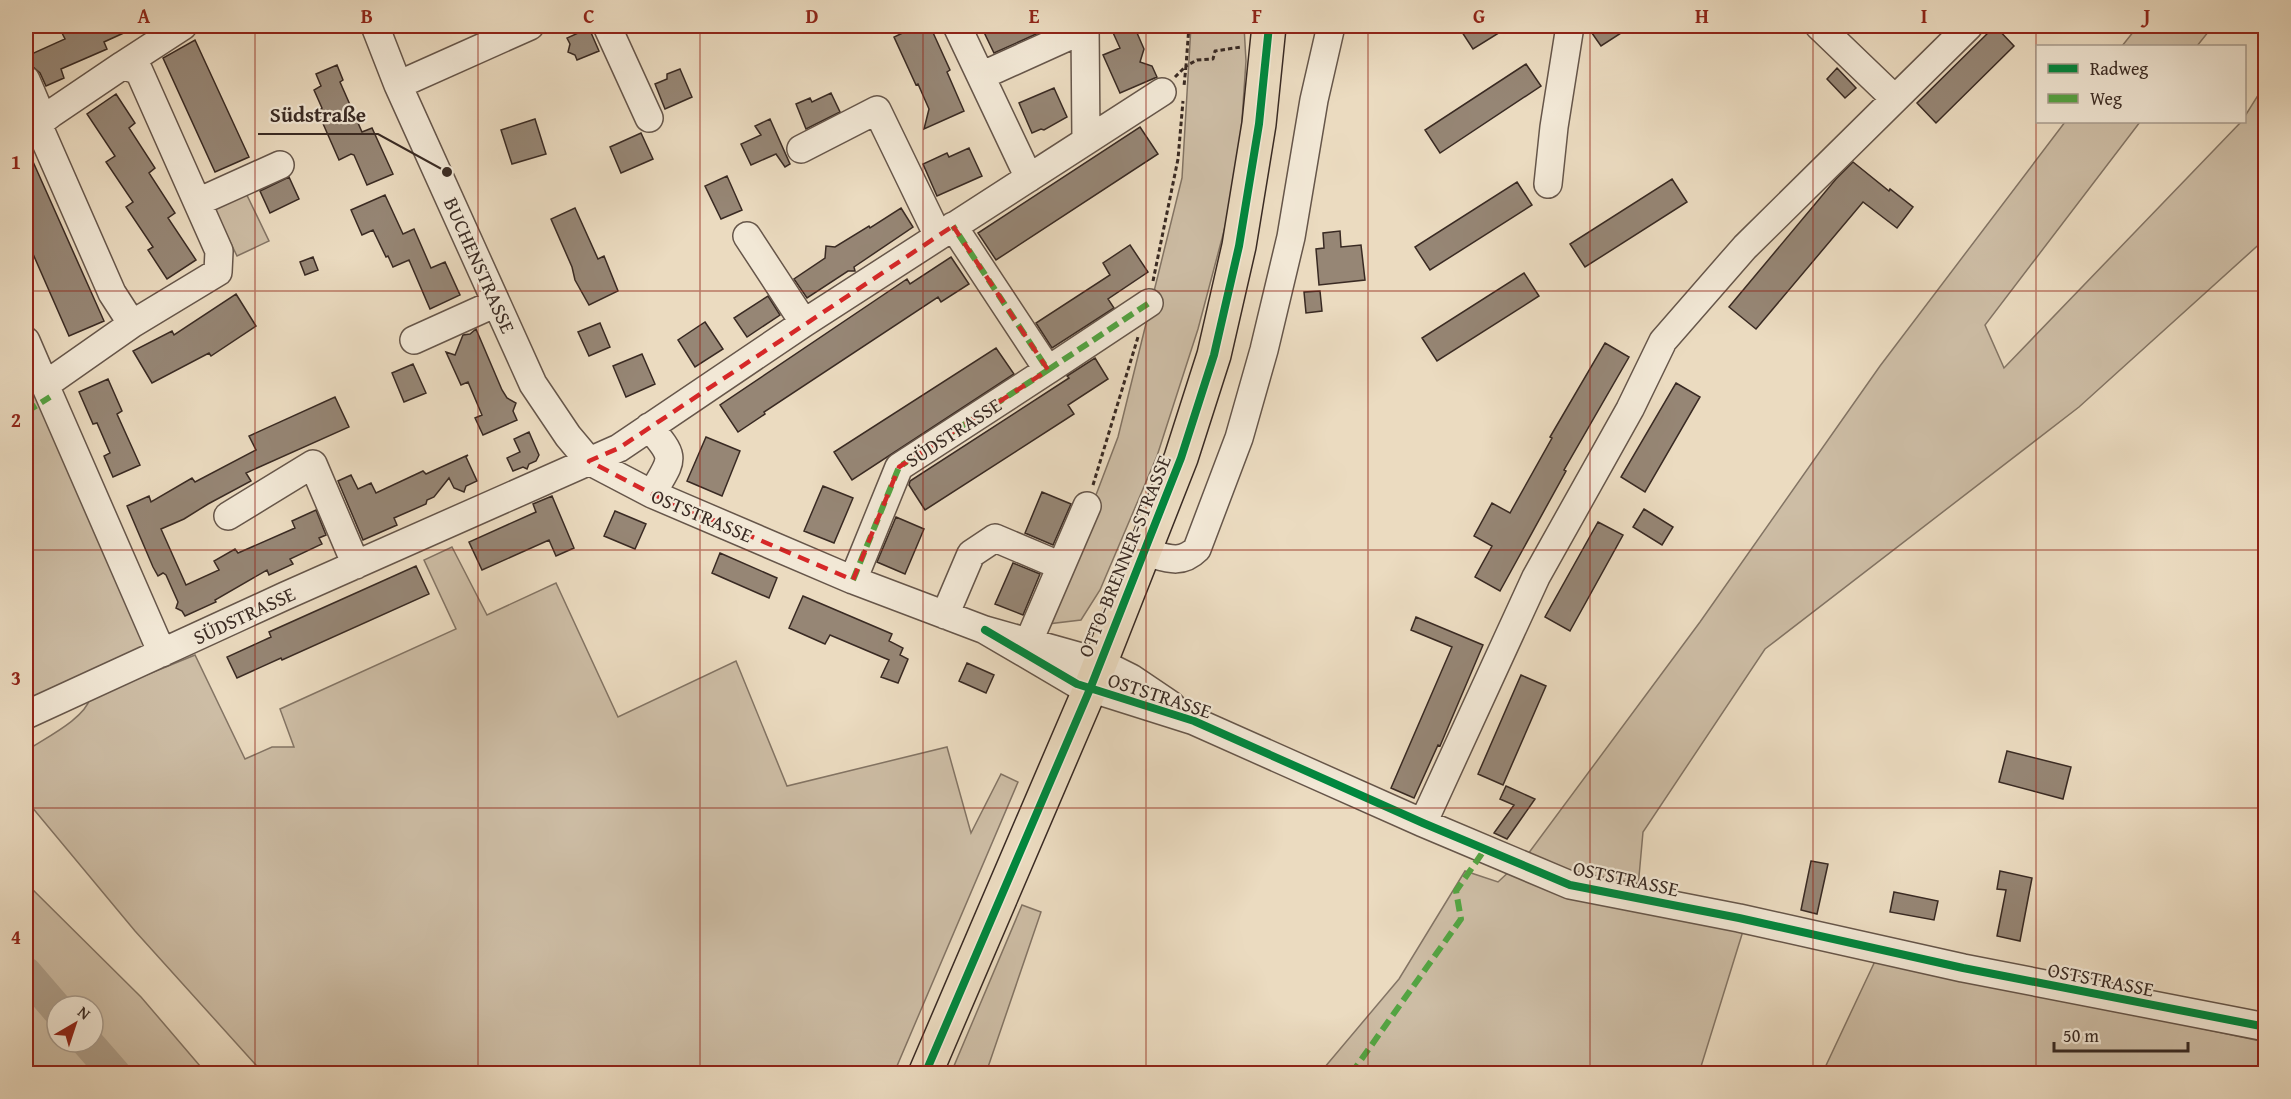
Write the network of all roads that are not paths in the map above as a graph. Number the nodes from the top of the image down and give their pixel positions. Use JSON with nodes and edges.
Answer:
{"nodes":[{"id":1,"x":183,"y":26,"type":"edge"},
{"id":2,"x":375,"y":26,"type":"edge"},
{"id":3,"x":530,"y":26,"type":"edge"},
{"id":4,"x":607,"y":26,"type":"edge"},
{"id":5,"x":957,"y":26,"type":"edge"},
{"id":6,"x":1331,"y":26,"type":"edge"},
{"id":7,"x":1570,"y":26,"type":"edge"},
{"id":8,"x":1819,"y":26,"type":"edge"},
{"id":9,"x":1969,"y":26,"type":"edge"},
{"id":10,"x":1085,"y":27,"type":"edge"},
{"id":11,"x":1268,"y":36,"type":"edge"},
{"id":12,"x":123,"y":65,"type":"junction"},
{"id":13,"x":981,"y":76,"type":"junction"},
{"id":14,"x":26,"y":80,"type":"edge"},
{"id":15,"x":398,"y":85,"type":"junction"},
{"id":16,"x":1176,"y":94,"type":"road end"},
{"id":17,"x":1895,"y":99,"type":"junction"},
{"id":18,"x":649,"y":118,"type":"dead end"},
{"id":19,"x":44,"y":120,"type":"junction"},
{"id":20,"x":1086,"y":141,"type":"junction"},
{"id":21,"x":801,"y":149,"type":"dead end"},
{"id":22,"x":279,"y":165,"type":"dead end"},
{"id":23,"x":1029,"y":178,"type":"junction"},
{"id":24,"x":1548,"y":184,"type":"dead end"},
{"id":25,"x":198,"y":202,"type":"junction"},
{"id":26,"x":945,"y":231,"type":"junction"},
{"id":27,"x":747,"y":236,"type":"dead end"},
{"id":28,"x":496,"y":303,"type":"junction"},
{"id":29,"x":1149,"y":303,"type":"road end"},
{"id":30,"x":804,"y":323,"type":"junction"},
{"id":31,"x":132,"y":324,"type":"junction"},
{"id":32,"x":26,"y":340,"type":"edge"},
{"id":33,"x":414,"y":340,"type":"dead end"},
{"id":34,"x":1048,"y":370,"type":"junction"},
{"id":35,"x":45,"y":385,"type":"junction"},
{"id":36,"x":649,"y":428,"type":"junction"},
{"id":37,"x":589,"y":461,"type":"junction"},
{"id":38,"x":652,"y":494,"type":"junction"},
{"id":39,"x":1087,"y":506,"type":"road end"},
{"id":40,"x":228,"y":516,"type":"dead end"},
{"id":41,"x":1144,"y":552,"type":"junction"},
{"id":42,"x":1047,"y":560,"type":"dead end"},
{"id":43,"x":356,"y":565,"type":"junction"},
{"id":44,"x":854,"y":580,"type":"junction"},
{"id":45,"x":945,"y":615,"type":"junction"},
{"id":46,"x":985,"y":630,"type":"junction"},
{"id":47,"x":1028,"y":643,"type":"junction"},
{"id":48,"x":162,"y":653,"type":"junction"},
{"id":49,"x":1095,"y":676,"type":"junction"},
{"id":50,"x":26,"y":715,"type":"edge"},
{"id":51,"x":1423,"y":823,"type":"junction"},
{"id":52,"x":2265,"y":1027,"type":"edge"},
{"id":53,"x":925,"y":1074,"type":"edge"}],
"edges":[{"from":1,"to":12,"type":"street"},
{"from":2,"to":15,"type":"street","name":"BUCHENSTRASSE"},
{"from":3,"to":15,"type":"street"},
{"from":4,"to":18,"type":"street"},
{"from":5,"to":13,"type":"street"},
{"from":6,"to":41,"type":"street"},
{"from":7,"to":24,"type":"street"},
{"from":8,"to":17,"type":"street"},
{"from":9,"to":17,"type":"street"},
{"from":10,"to":13,"type":"street"},
{"from":10,"to":20,"type":"street"},
{"from":11,"to":41,"type":"main road","name":"OTTO-BRENNER-STRASSE"},
{"from":12,"to":19,"type":"street"},
{"from":12,"to":25,"type":"street"},
{"from":13,"to":23,"type":"street"},
{"from":14,"to":19,"type":"street"},
{"from":15,"to":28,"type":"street","name":"BUCHENSTRASSE"},
{"from":16,"to":20,"type":"street","name":"SÜDSTRASSE"},
{"from":17,"to":51,"type":"street"},
{"from":19,"to":31,"type":"street"},
{"from":20,"to":23,"type":"street","name":"SÜDSTRASSE"},
{"from":21,"to":26,"type":"street"},
{"from":22,"to":25,"type":"street"},
{"from":23,"to":26,"type":"street","name":"SÜDSTRASSE"},
{"from":25,"to":31,"type":"street"},
{"from":26,"to":30,"type":"street","name":"SÜDSTRASSE"},
{"from":26,"to":34,"type":"street"},
{"from":27,"to":30,"type":"street"},
{"from":28,"to":33,"type":"street"},
{"from":28,"to":37,"type":"street","name":"BUCHENSTRASSE"},
{"from":29,"to":34,"type":"street","name":"SÜDSTRASSE"},
{"from":30,"to":36,"type":"street","name":"SÜDSTRASSE"},
{"from":31,"to":35,"type":"street"},
{"from":32,"to":35,"type":"street"},
{"from":34,"to":44,"type":"street","name":"SÜDSTRASSE"},
{"from":35,"to":48,"type":"street"},
{"from":36,"to":37,"type":"street","name":"SÜDSTRASSE"},
{"from":36,"to":38,"type":"street"},
{"from":37,"to":38,"type":"street","name":"OSTSTRASSE"},
{"from":37,"to":43,"type":"street","name":"SÜDSTRASSE"},
{"from":38,"to":44,"type":"street","name":"OSTSTRASSE"},
{"from":39,"to":47,"type":"street"},
{"from":40,"to":43,"type":"street"},
{"from":41,"to":49,"type":"main road","name":"OTTO-BRENNER-STRASSE"},
{"from":42,"to":45,"type":"street"},
{"from":43,"to":48,"type":"street","name":"SÜDSTRASSE"},
{"from":44,"to":45,"type":"street","name":"OSTSTRASSE"},
{"from":45,"to":46,"type":"street","name":"OSTSTRASSE"},
{"from":46,"to":47,"type":"street","name":"OSTSTRASSE"},
{"from":46,"to":49,"type":"street","name":"OSTSTRASSE"},
{"from":47,"to":49,"type":"street","name":"OSTSTRASSE"},
{"from":48,"to":50,"type":"street","name":"SÜDSTRASSE"},
{"from":49,"to":51,"type":"street","name":"OSTSTRASSE"},
{"from":49,"to":53,"type":"main road","name":"OTTO-BRENNER-STRASSE"},
{"from":51,"to":52,"type":"street","name":"OSTSTRASSE"}]}
